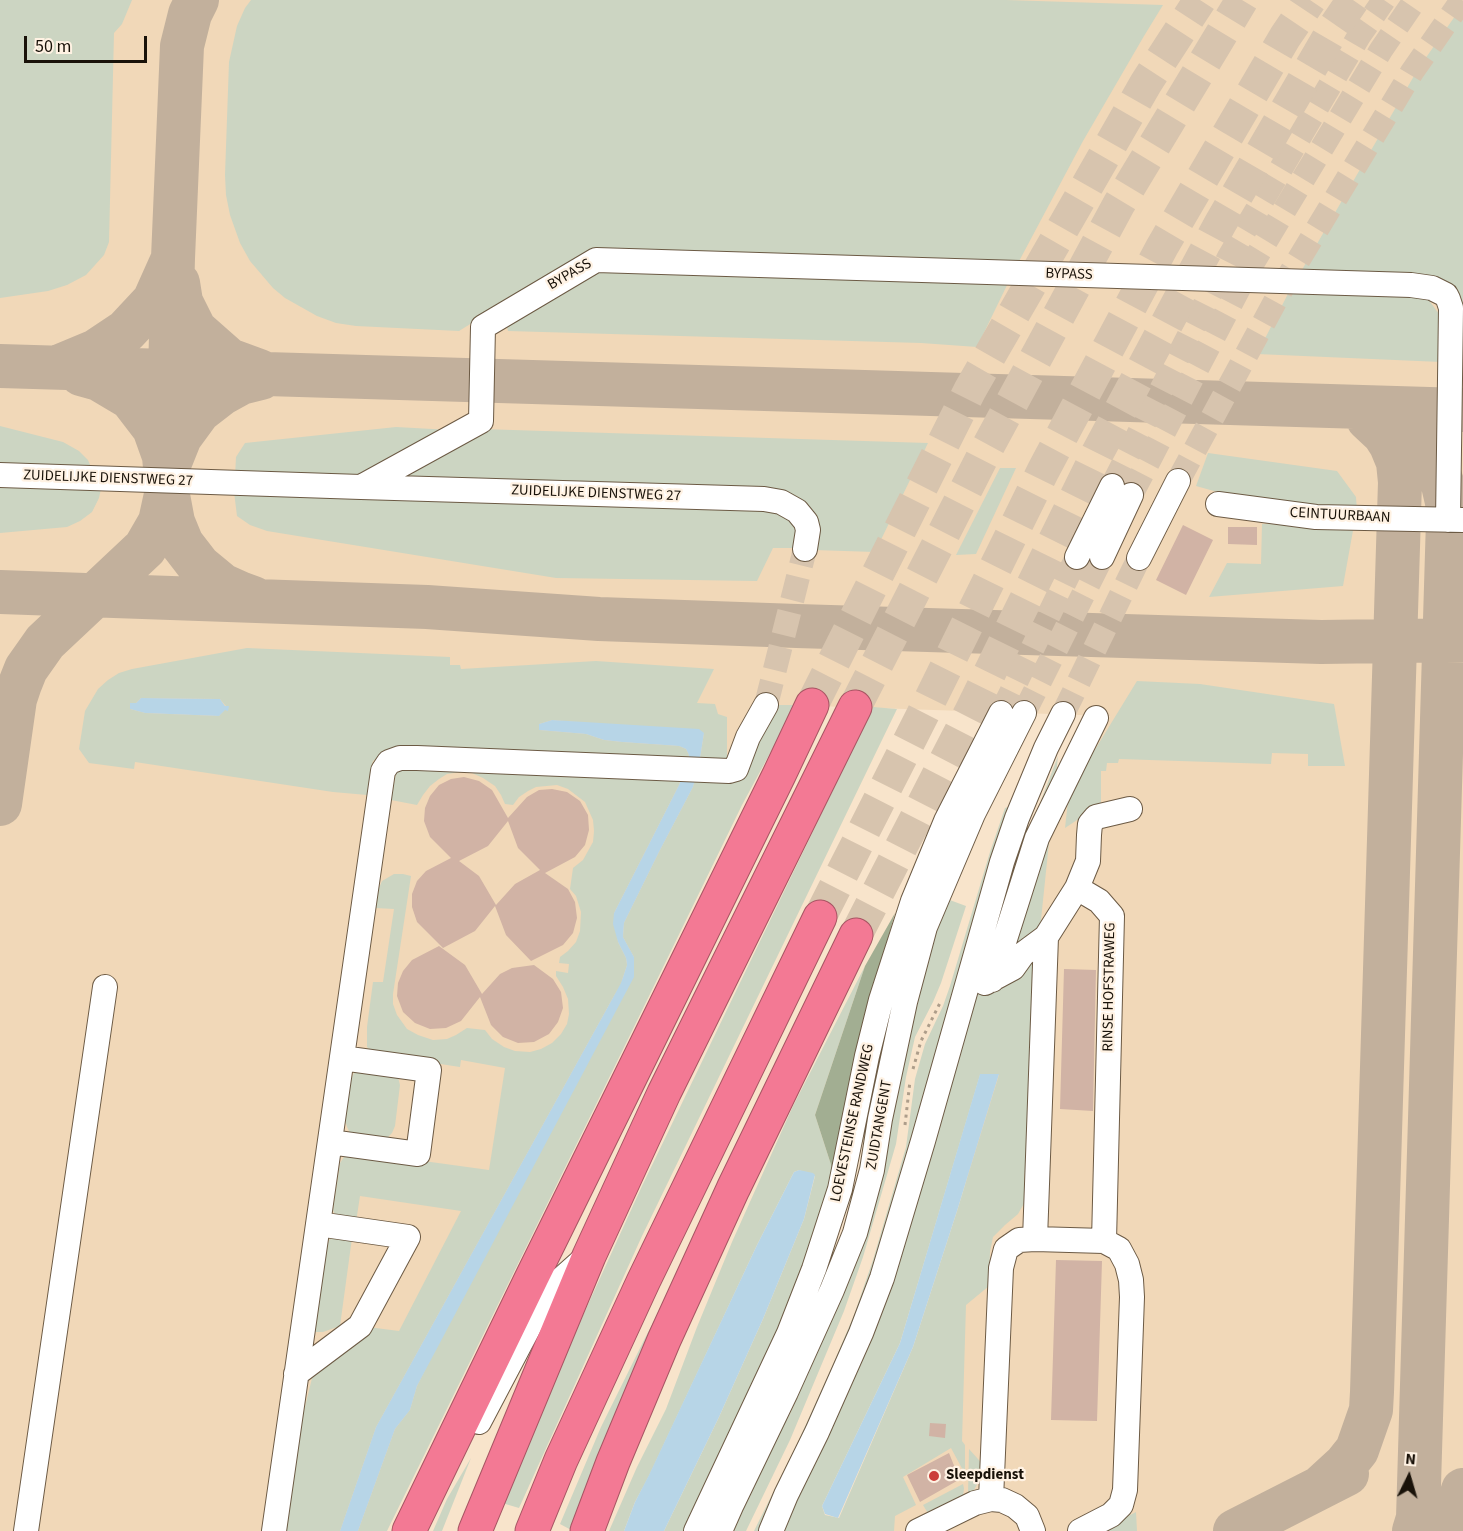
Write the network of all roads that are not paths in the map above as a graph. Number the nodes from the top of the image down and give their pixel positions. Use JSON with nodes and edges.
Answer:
{"nodes":[{"id":1,"x":0,"y":475,"type":"edge"},
{"id":2,"x":1178,"y":481,"type":"tunnel mouth"},
{"id":3,"x":361,"y":487,"type":"junction"},
{"id":4,"x":1218,"y":504,"type":"dead end"},
{"id":5,"x":1456,"y":520,"type":"edge"},
{"id":6,"x":806,"y":544,"type":"tunnel mouth"},
{"id":7,"x":1077,"y":557,"type":"tunnel mouth"},
{"id":8,"x":1101,"y":557,"type":"tunnel mouth"},
{"id":9,"x":1138,"y":558,"type":"tunnel mouth"},
{"id":10,"x":766,"y":705,"type":"tunnel mouth"},
{"id":11,"x":812,"y":705,"type":"tunnel mouth"},
{"id":12,"x":855,"y":707,"type":"tunnel mouth"},
{"id":13,"x":1012,"y":713,"type":"joint"},
{"id":14,"x":1063,"y":714,"type":"tunnel mouth"},
{"id":15,"x":1096,"y":718,"type":"dead end"},
{"id":16,"x":1130,"y":810,"type":"dead end"},
{"id":17,"x":1077,"y":888,"type":"junction"},
{"id":18,"x":820,"y":917,"type":"tunnel mouth"},
{"id":19,"x":856,"y":934,"type":"tunnel mouth"},
{"id":20,"x":1046,"y":937,"type":"junction"},
{"id":21,"x":895,"y":956,"type":"junction"},
{"id":22,"x":992,"y":980,"type":"junction"},
{"id":23,"x":105,"y":987,"type":"dead end"},
{"id":24,"x":964,"y":992,"type":"junction"},
{"id":25,"x":900,"y":1022,"type":"junction"},
{"id":26,"x":342,"y":1058,"type":"junction"},
{"id":27,"x":330,"y":1142,"type":"junction"},
{"id":28,"x":318,"y":1224,"type":"junction"},
{"id":29,"x":1035,"y":1239,"type":"junction"},
{"id":30,"x":1104,"y":1241,"type":"junction"},
{"id":31,"x":589,"y":1256,"type":"junction"},
{"id":32,"x":296,"y":1374,"type":"junction"},
{"id":33,"x":613,"y":1462,"type":"junction"},
{"id":34,"x":991,"y":1499,"type":"junction"},
{"id":35,"x":26,"y":1531,"type":"edge"},
{"id":36,"x":274,"y":1531,"type":"edge"},
{"id":37,"x":409,"y":1531,"type":"edge"},
{"id":38,"x":415,"y":1531,"type":"edge"},
{"id":39,"x":475,"y":1531,"type":"edge"},
{"id":40,"x":532,"y":1531,"type":"edge"},
{"id":41,"x":571,"y":1531,"type":"edge"},
{"id":42,"x":587,"y":1531,"type":"edge"},
{"id":43,"x":696,"y":1531,"type":"edge"},
{"id":44,"x":720,"y":1531,"type":"edge"},
{"id":45,"x":771,"y":1531,"type":"edge"},
{"id":46,"x":918,"y":1531,"type":"edge"},
{"id":47,"x":1033,"y":1531,"type":"edge"},
{"id":48,"x":1080,"y":1531,"type":"edge"}],
"edges":[{"from":1,"to":3,"type":"street","name":"ZUIDELIJKE DIENSTWEG 27"},
{"from":2,"to":9,"type":"street"},
{"from":3,"to":5,"type":"street","name":"BYPASS"},
{"from":3,"to":6,"type":"street","name":"ZUIDELIJKE DIENSTWEG 27"},
{"from":4,"to":5,"type":"street","name":"CEINTUURBAAN"},
{"from":7,"to":8,"type":"street"},
{"from":10,"to":26,"type":"street"},
{"from":11,"to":37,"type":"highway"},
{"from":12,"to":31,"type":"highway"},
{"from":13,"to":21,"type":"street","name":"LOEVESTEINSE RANDWEG"},
{"from":13,"to":25,"type":"street","name":"ZUIDTANGENT"},
{"from":14,"to":24,"type":"street"},
{"from":15,"to":22,"type":"street"},
{"from":16,"to":17,"type":"street"},
{"from":17,"to":20,"type":"street"},
{"from":17,"to":30,"type":"street","name":"RINSE HOFSTRAWEG"},
{"from":18,"to":40,"type":"highway"},
{"from":19,"to":33,"type":"highway"},
{"from":20,"to":22,"type":"street"},
{"from":20,"to":29,"type":"street"},
{"from":21,"to":25,"type":"street"},
{"from":21,"to":43,"type":"street","name":"LOEVESTEINSE RANDWEG"},
{"from":22,"to":24,"type":"street"},
{"from":23,"to":35,"type":"street"},
{"from":24,"to":45,"type":"street"},
{"from":25,"to":44,"type":"street","name":"ZUIDTANGENT"},
{"from":26,"to":27,"type":"street"},
{"from":26,"to":27,"type":"street"},
{"from":27,"to":28,"type":"street"},
{"from":28,"to":32,"type":"street"},
{"from":28,"to":32,"type":"street"},
{"from":29,"to":30,"type":"street"},
{"from":29,"to":34,"type":"street"},
{"from":30,"to":48,"type":"street"},
{"from":31,"to":38,"type":"street"},
{"from":31,"to":39,"type":"highway"},
{"from":32,"to":36,"type":"street"},
{"from":33,"to":41,"type":"street"},
{"from":33,"to":42,"type":"highway"},
{"from":34,"to":46,"type":"street"},
{"from":34,"to":47,"type":"street"}]}
